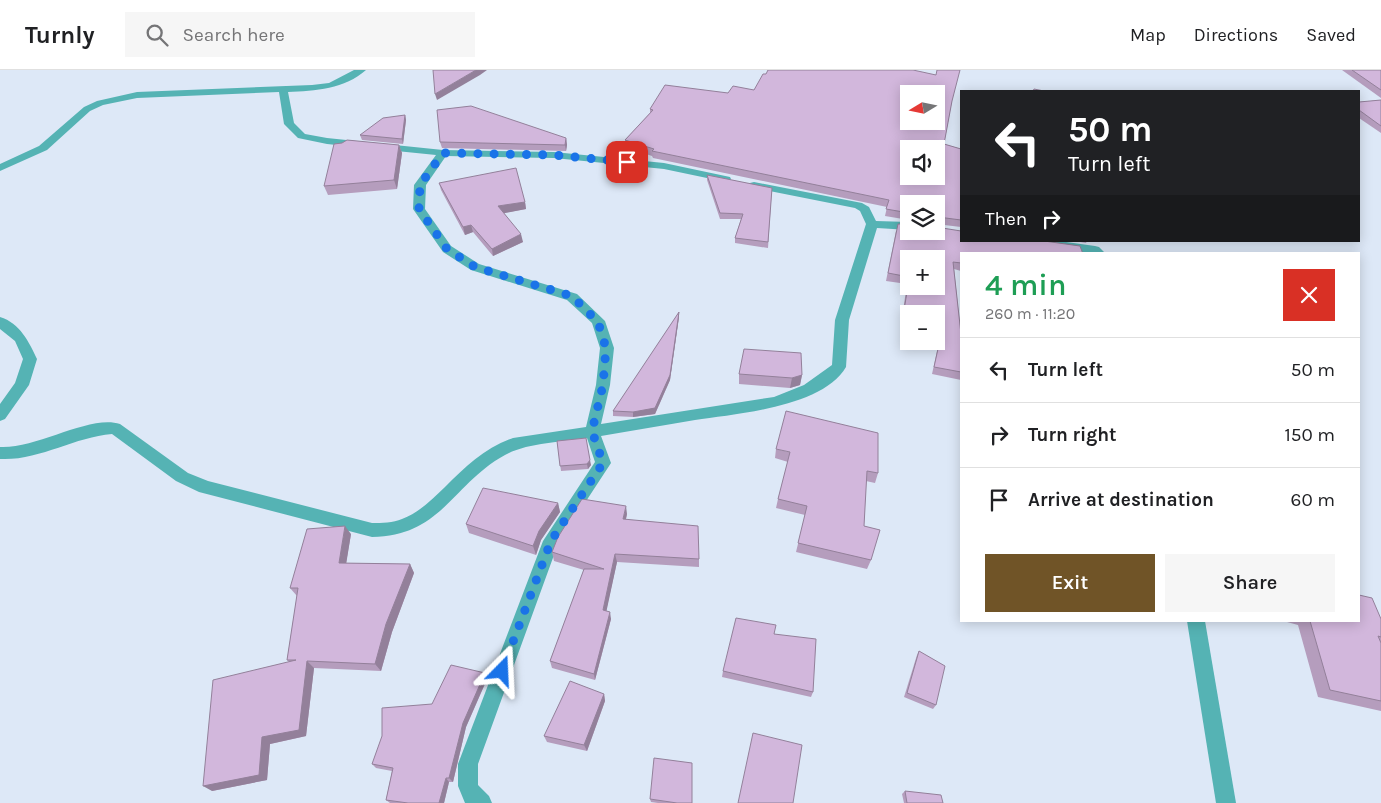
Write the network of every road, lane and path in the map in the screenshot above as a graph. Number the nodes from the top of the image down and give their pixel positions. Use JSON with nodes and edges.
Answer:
{"nodes":[{"id":1,"x":361,"y":70,"type":"edge"},
{"id":2,"x":283,"y":88,"type":"junction"},
{"id":3,"x":443,"y":153,"type":"junction"},
{"id":4,"x":0,"y":168,"type":"edge"},
{"id":5,"x":872,"y":224,"type":"junction"},
{"id":6,"x":900,"y":226,"type":"edge"},
{"id":7,"x":1037,"y":242,"type":"edge"},
{"id":8,"x":1098,"y":252,"type":"edge"},
{"id":9,"x":0,"y":322,"type":"edge"},
{"id":10,"x":0,"y":414,"type":"edge"},
{"id":11,"x":592,"y":431,"type":"junction"},
{"id":12,"x":0,"y":453,"type":"edge"},
{"id":13,"x":1196,"y":622,"type":"edge"},
{"id":14,"x":466,"y":783,"type":"junction"},
{"id":15,"x":460,"y":803,"type":"edge"},
{"id":16,"x":482,"y":803,"type":"edge"},
{"id":17,"x":1226,"y":803,"type":"edge"}],
"edges":[{"from":1,"to":2,"type":"street"},
{"from":2,"to":3,"type":"street"},
{"from":2,"to":4,"type":"street"},
{"from":3,"to":5,"type":"street"},
{"from":3,"to":11,"type":"street"},
{"from":5,"to":6,"type":"street"},
{"from":5,"to":11,"type":"street"},
{"from":7,"to":8,"type":"street"},
{"from":9,"to":10,"type":"street"},
{"from":11,"to":12,"type":"street"},
{"from":11,"to":14,"type":"street"},
{"from":13,"to":17,"type":"street"},
{"from":14,"to":15,"type":"street"},
{"from":14,"to":16,"type":"street"}]}
